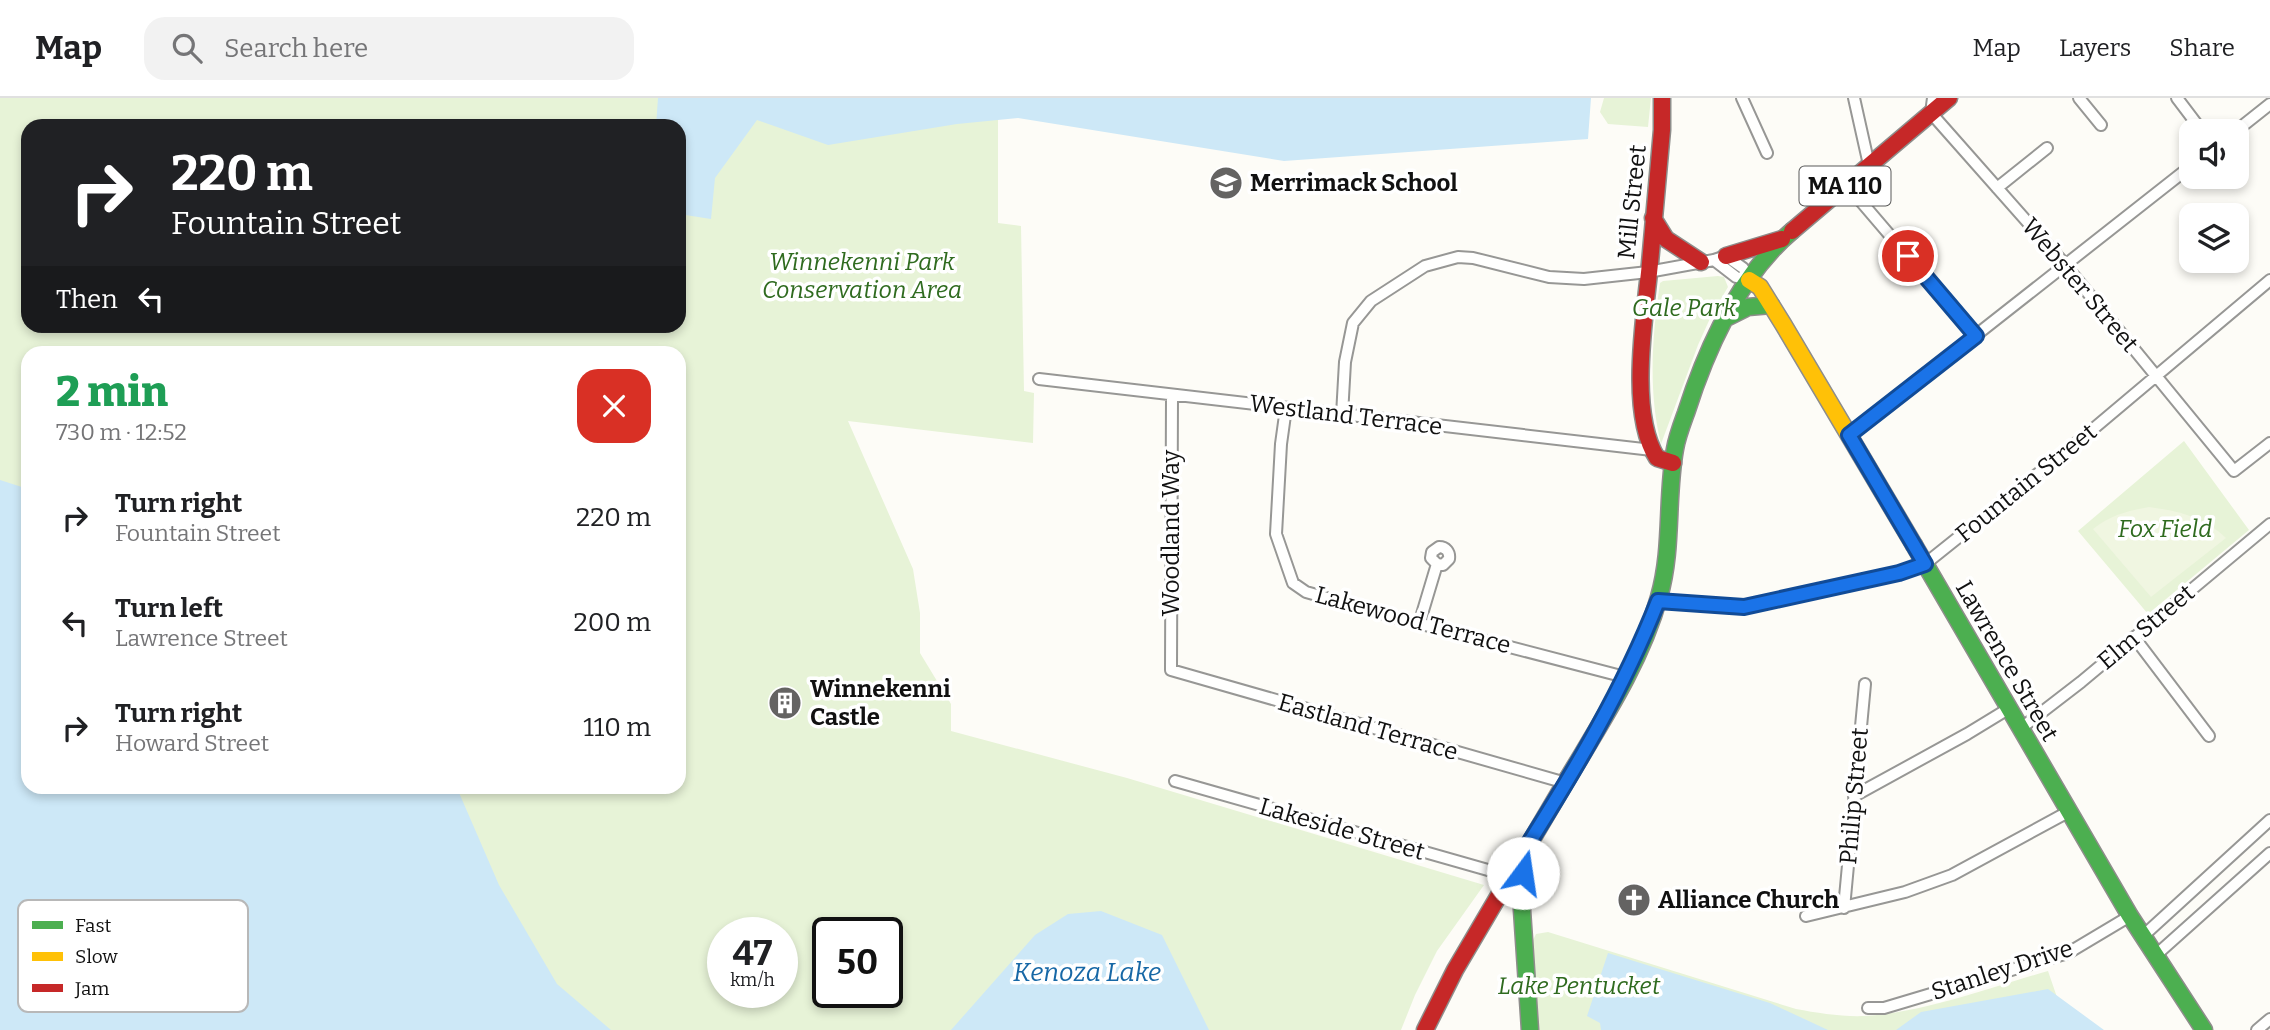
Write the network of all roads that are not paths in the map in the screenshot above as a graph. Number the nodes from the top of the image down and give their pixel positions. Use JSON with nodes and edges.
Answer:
{"nodes":[{"id":1,"x":1742,"y":98,"type":"edge"},
{"id":2,"x":1854,"y":98,"type":"edge"},
{"id":3,"x":1948,"y":98,"type":"edge"},
{"id":4,"x":2079,"y":98,"type":"edge"},
{"id":5,"x":2177,"y":98,"type":"edge"},
{"id":6,"x":1664,"y":100,"type":"edge"},
{"id":7,"x":2270,"y":104,"type":"edge"},
{"id":8,"x":1932,"y":105,"type":"edge"},
{"id":9,"x":2193,"y":119,"type":"edge"},
{"id":10,"x":2249,"y":121,"type":"edge"},
{"id":11,"x":2101,"y":125,"type":"dead end"},
{"id":12,"x":2047,"y":148,"type":"dead end"},
{"id":13,"x":1766,"y":153,"type":"dead end"},
{"id":14,"x":1869,"y":165,"type":"junction"},
{"id":15,"x":2179,"y":176,"type":"edge"},
{"id":16,"x":1846,"y":184,"type":"junction"},
{"id":17,"x":1997,"y":188,"type":"junction"},
{"id":18,"x":1653,"y":218,"type":"junction"},
{"id":19,"x":1782,"y":239,"type":"junction"},
{"id":20,"x":1714,"y":259,"type":"junction"},
{"id":21,"x":2065,"y":266,"type":"junction"},
{"id":22,"x":1648,"y":272,"type":"junction"},
{"id":23,"x":1749,"y":280,"type":"junction"},
{"id":24,"x":2270,"y":280,"type":"edge"},
{"id":25,"x":1771,"y":304,"type":"junction"},
{"id":26,"x":1726,"y":318,"type":"junction"},
{"id":27,"x":1976,"y":336,"type":"junction"},
{"id":28,"x":2155,"y":375,"type":"junction"},
{"id":29,"x":1040,"y":379,"type":"dead end"},
{"id":30,"x":1172,"y":395,"type":"junction"},
{"id":31,"x":1286,"y":408,"type":"junction"},
{"id":32,"x":1342,"y":415,"type":"junction"},
{"id":33,"x":1849,"y":435,"type":"junction"},
{"id":34,"x":2270,"y":443,"type":"edge"},
{"id":35,"x":1652,"y":450,"type":"junction"},
{"id":36,"x":1673,"y":463,"type":"junction"},
{"id":37,"x":2270,"y":524,"type":"edge"},
{"id":38,"x":1437,"y":564,"type":"dead end"},
{"id":39,"x":1925,"y":564,"type":"junction"},
{"id":40,"x":1658,"y":601,"type":"junction"},
{"id":41,"x":1419,"y":624,"type":"junction"},
{"id":42,"x":2134,"y":637,"type":"junction"},
{"id":43,"x":1171,"y":670,"type":"joint"},
{"id":44,"x":1625,"y":677,"type":"junction"},
{"id":45,"x":1865,"y":684,"type":"dead end"},
{"id":46,"x":2008,"y":709,"type":"junction"},
{"id":47,"x":2020,"y":729,"type":"junction"},
{"id":48,"x":2208,"y":736,"type":"dead end"},
{"id":49,"x":1175,"y":781,"type":"dead end"},
{"id":50,"x":1566,"y":783,"type":"junction"},
{"id":51,"x":1854,"y":796,"type":"junction"},
{"id":52,"x":2068,"y":812,"type":"junction"},
{"id":53,"x":2270,"y":820,"type":"edge"},
{"id":54,"x":1524,"y":851,"type":"junction"},
{"id":55,"x":2270,"y":853,"type":"edge"},
{"id":56,"x":1509,"y":876,"type":"junction"},
{"id":57,"x":1844,"y":908,"type":"junction"},
{"id":58,"x":1806,"y":916,"type":"dead end"},
{"id":59,"x":2130,"y":916,"type":"junction"},
{"id":60,"x":2143,"y":936,"type":"junction"},
{"id":61,"x":2156,"y":955,"type":"junction"},
{"id":62,"x":1868,"y":1008,"type":"dead end"},
{"id":63,"x":2270,"y":1018,"type":"edge"},
{"id":64,"x":1426,"y":1030,"type":"edge"},
{"id":65,"x":1530,"y":1030,"type":"edge"},
{"id":66,"x":2204,"y":1030,"type":"edge"},
{"id":67,"x":2257,"y":1030,"type":"edge"}],
"edges":[{"from":1,"to":13,"type":"street"},
{"from":2,"to":14,"type":"street"},
{"from":3,"to":8,"type":"main road","number":"MA 110"},
{"from":4,"to":11,"type":"street"},
{"from":5,"to":9,"type":"street"},
{"from":6,"to":18,"type":"main road","name":"Mill Street"},
{"from":7,"to":10,"type":"street"},
{"from":8,"to":14,"type":"main road","number":"MA 110"},
{"from":8,"to":17,"type":"street","name":"Webster Street"},
{"from":12,"to":17,"type":"street"},
{"from":14,"to":16,"type":"main road","number":"MA 110"},
{"from":15,"to":21,"type":"street"},
{"from":16,"to":19,"type":"main road","number":"MA 110"},
{"from":16,"to":27,"type":"street"},
{"from":17,"to":21,"type":"street","name":"Webster Street"},
{"from":18,"to":20,"type":"main road"},
{"from":18,"to":22,"type":"main road","name":"Mill Street"},
{"from":19,"to":20,"type":"main road"},
{"from":19,"to":23,"type":"main road","number":"MA 110"},
{"from":20,"to":22,"type":"street"},
{"from":20,"to":23,"type":"street"},
{"from":21,"to":27,"type":"street"},
{"from":21,"to":28,"type":"street","name":"Webster Street"},
{"from":22,"to":32,"type":"street"},
{"from":22,"to":35,"type":"main road","name":"Mill Street"},
{"from":23,"to":25,"type":"main road","name":"Lawrence Street"},
{"from":23,"to":26,"type":"main road","number":"MA 110"},
{"from":24,"to":28,"type":"street","name":"Fountain Street"},
{"from":25,"to":26,"type":"main road"},
{"from":25,"to":33,"type":"main road","name":"Lawrence Street"},
{"from":26,"to":36,"type":"main road","number":"MA 110"},
{"from":27,"to":33,"type":"street"},
{"from":28,"to":34,"type":"street","name":"Webster Street"},
{"from":28,"to":39,"type":"street","name":"Fountain Street"},
{"from":29,"to":30,"type":"street","name":"Westland Terrace"},
{"from":30,"to":31,"type":"street","name":"Westland Terrace"},
{"from":30,"to":43,"type":"street","name":"Woodland Way"},
{"from":31,"to":32,"type":"street","name":"Westland Terrace"},
{"from":31,"to":41,"type":"street","name":"Lakewood Terrace"},
{"from":32,"to":35,"type":"street","name":"Westland Terrace"},
{"from":33,"to":39,"type":"main road","name":"Lawrence Street"},
{"from":35,"to":36,"type":"main road"},
{"from":36,"to":40,"type":"main road","number":"MA 110"},
{"from":37,"to":42,"type":"street","name":"Elm Street"},
{"from":38,"to":41,"type":"street"},
{"from":39,"to":40,"type":"street","name":"Fountain Street"},
{"from":39,"to":46,"type":"main road","name":"Lawrence Street"},
{"from":40,"to":44,"type":"main road","number":"MA 110"},
{"from":41,"to":44,"type":"street","name":"Lakewood Terrace"},
{"from":42,"to":47,"type":"street","name":"Elm Street"},
{"from":42,"to":48,"type":"street"},
{"from":43,"to":50,"type":"street","name":"Eastland Terrace"},
{"from":44,"to":50,"type":"main road","number":"MA 110"},
{"from":45,"to":51,"type":"street","name":"Philip Street"},
{"from":46,"to":47,"type":"main road","name":"Lawrence Street"},
{"from":46,"to":51,"type":"street"},
{"from":47,"to":52,"type":"main road","name":"Lawrence Street"},
{"from":49,"to":56,"type":"street","name":"Lakeside Street"},
{"from":50,"to":54,"type":"main road","number":"MA 110"},
{"from":51,"to":57,"type":"street","name":"Philip Street"},
{"from":52,"to":57,"type":"street"},
{"from":52,"to":59,"type":"main road","name":"Lawrence Street"},
{"from":53,"to":60,"type":"street"},
{"from":54,"to":56,"type":"main road","number":"MA 110"},
{"from":54,"to":65,"type":"main road"},
{"from":55,"to":61,"type":"street"},
{"from":56,"to":64,"type":"main road","number":"MA 110"},
{"from":57,"to":58,"type":"street"},
{"from":59,"to":60,"type":"main road","name":"Lawrence Street"},
{"from":59,"to":62,"type":"street","name":"Stanley Drive"},
{"from":60,"to":61,"type":"main road","name":"Lawrence Street"},
{"from":61,"to":66,"type":"main road","name":"Lawrence Street"},
{"from":63,"to":67,"type":"street"}]}
